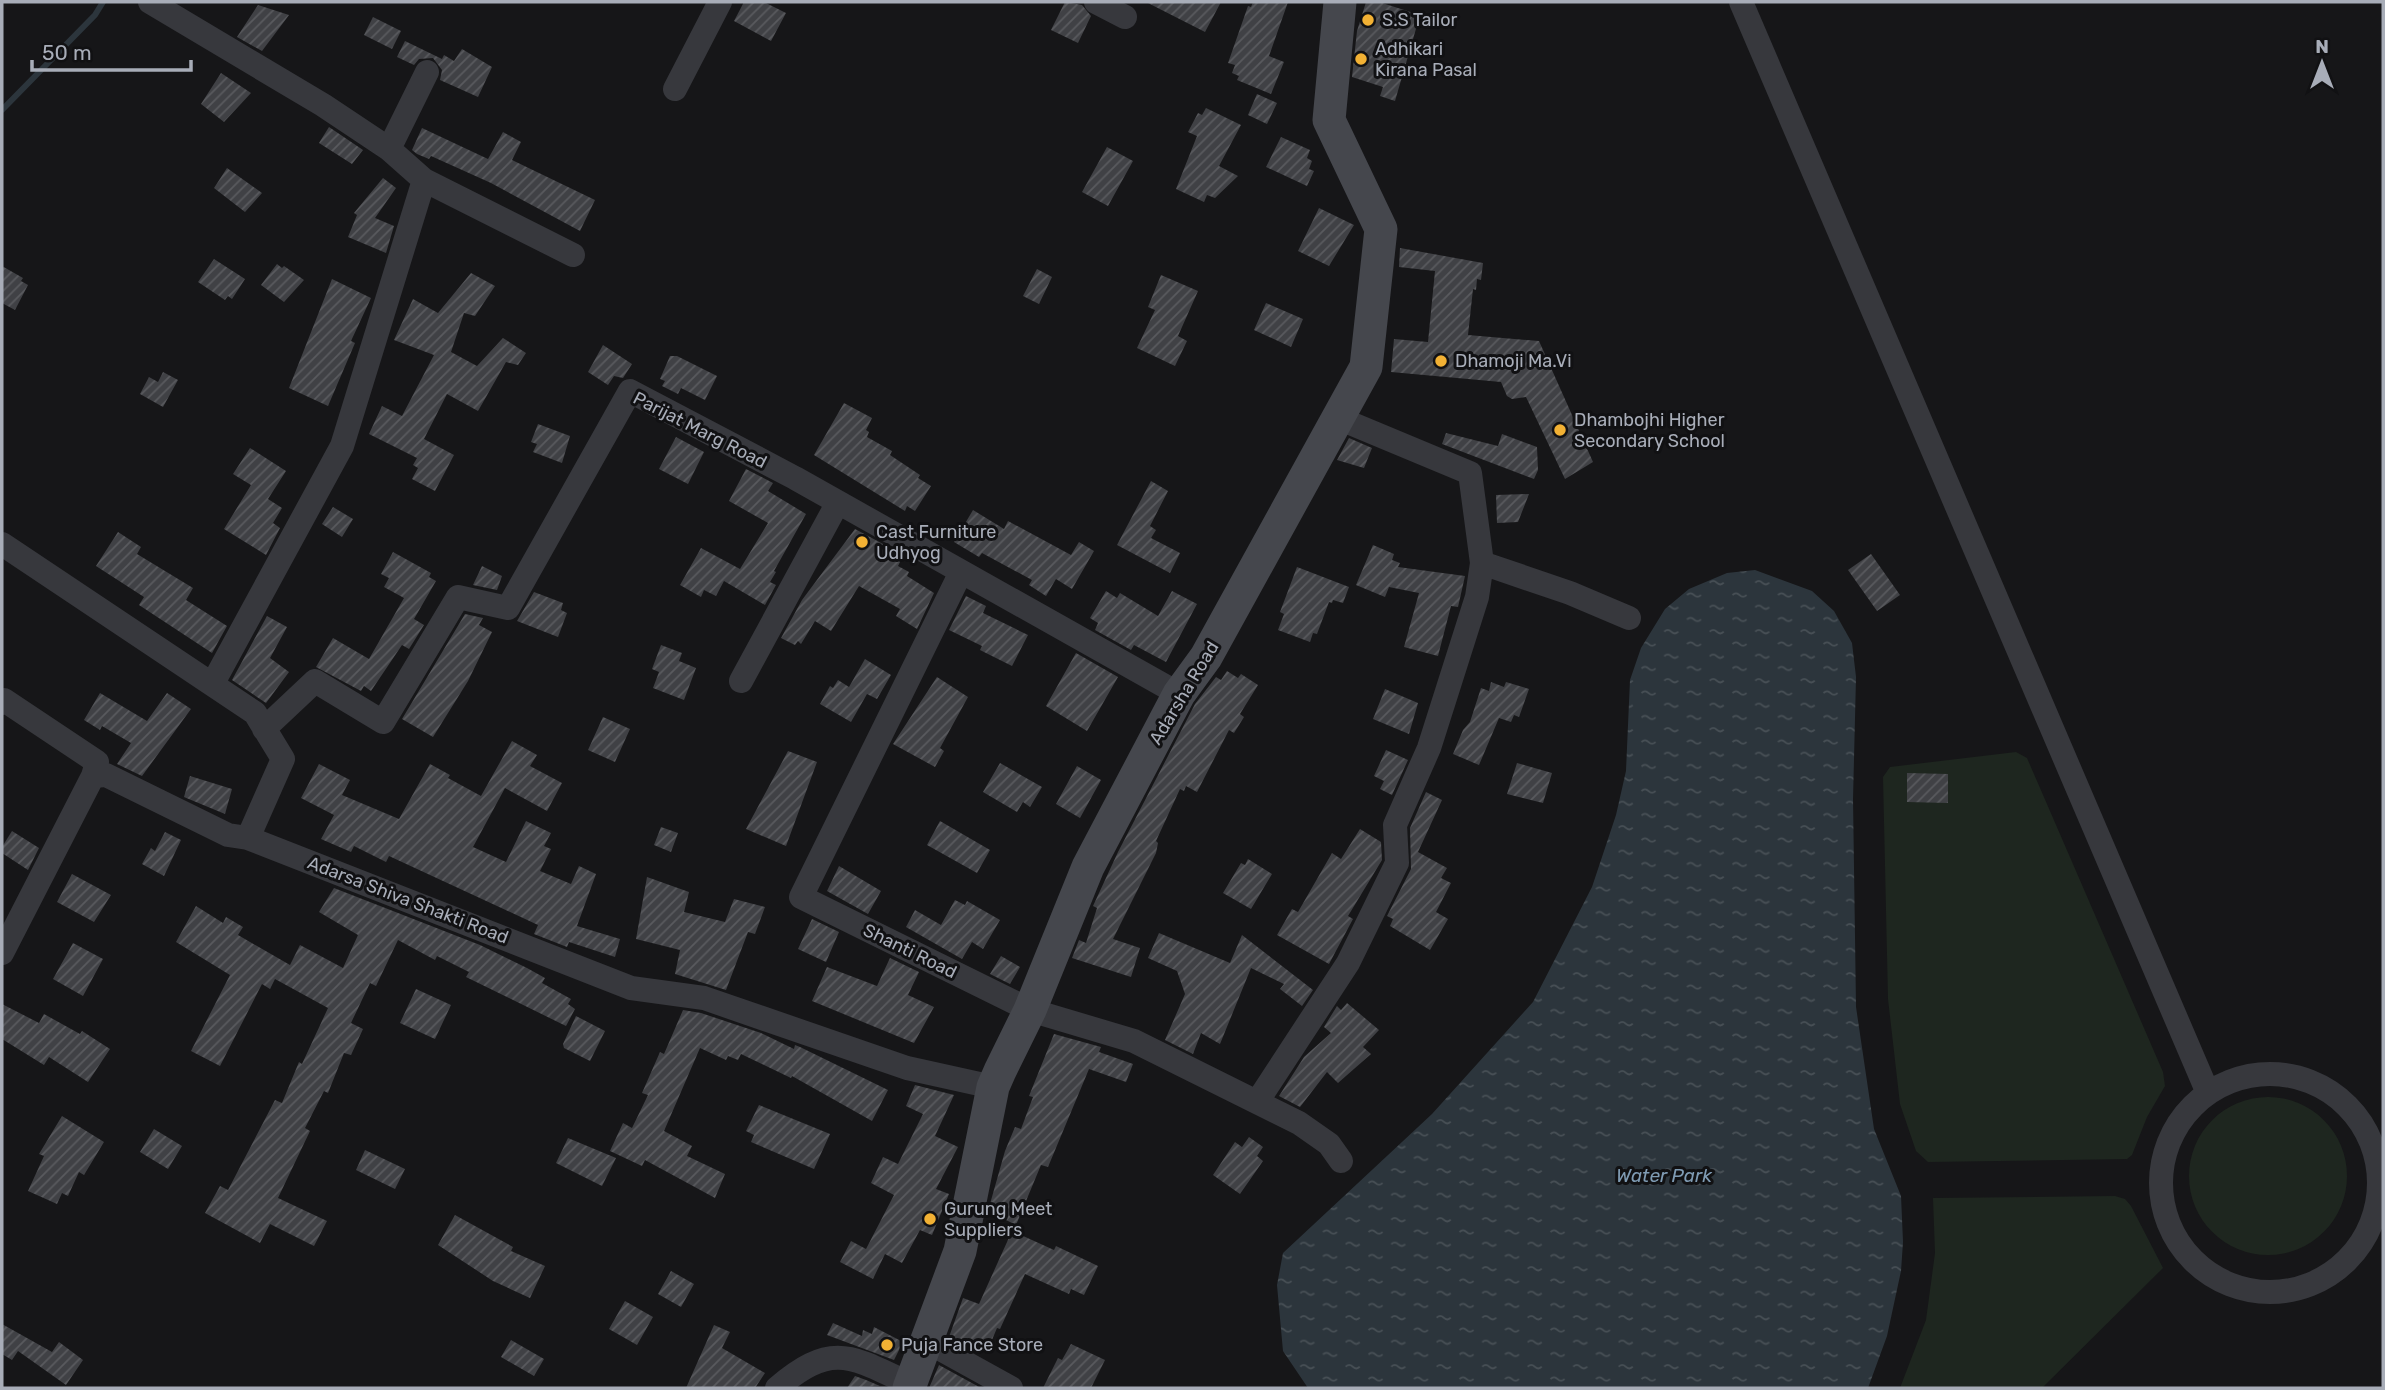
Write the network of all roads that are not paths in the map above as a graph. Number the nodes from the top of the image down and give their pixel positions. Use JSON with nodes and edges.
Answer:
{"nodes":[{"id":1,"x":150,"y":2,"type":"edge"},
{"id":2,"x":720,"y":2,"type":"edge"},
{"id":3,"x":1096,"y":2,"type":"edge"},
{"id":4,"x":1340,"y":2,"type":"edge"},
{"id":5,"x":1741,"y":2,"type":"edge"},
{"id":6,"x":1125,"y":17,"type":"dead end"},
{"id":7,"x":427,"y":72,"type":"dead end"},
{"id":8,"x":676,"y":89,"type":"dead end"},
{"id":9,"x":389,"y":149,"type":"junction"},
{"id":10,"x":424,"y":180,"type":"junction"},
{"id":11,"x":573,"y":255,"type":"dead end"},
{"id":12,"x":1338,"y":418,"type":"junction"},
{"id":13,"x":837,"y":504,"type":"junction"},
{"id":14,"x":2,"y":544,"type":"edge"},
{"id":15,"x":1482,"y":563,"type":"junction"},
{"id":16,"x":961,"y":572,"type":"junction"},
{"id":17,"x":1629,"y":618,"type":"dead end"},
{"id":18,"x":741,"y":681,"type":"dead end"},
{"id":19,"x":213,"y":683,"type":"junction"},
{"id":20,"x":1179,"y":694,"type":"junction"},
{"id":21,"x":2,"y":703,"type":"edge"},
{"id":22,"x":264,"y":729,"type":"junction"},
{"id":23,"x":93,"y":776,"type":"junction"},
{"id":24,"x":248,"y":838,"type":"junction"},
{"id":25,"x":2,"y":953,"type":"edge"},
{"id":26,"x":1030,"y":1010,"type":"junction"},
{"id":27,"x":993,"y":1087,"type":"junction"},
{"id":28,"x":2208,"y":1093,"type":"junction"},
{"id":29,"x":1257,"y":1102,"type":"junction"},
{"id":30,"x":1341,"y":1161,"type":"dead end"},
{"id":31,"x":926,"y":1341,"type":"junction"},
{"id":32,"x":909,"y":1386,"type":"edge"},
{"id":33,"x":777,"y":1388,"type":"edge"},
{"id":34,"x":1011,"y":1388,"type":"edge"}],
"edges":[{"from":1,"to":9,"type":"street"},
{"from":2,"to":8,"type":"street"},
{"from":3,"to":6,"type":"street"},
{"from":4,"to":12,"type":"main road","name":"Adarsha Road"},
{"from":5,"to":28,"type":"street"},
{"from":7,"to":9,"type":"street"},
{"from":9,"to":10,"type":"street"},
{"from":10,"to":11,"type":"street"},
{"from":10,"to":19,"type":"street"},
{"from":12,"to":15,"type":"street"},
{"from":12,"to":20,"type":"main road","name":"Adarsha Road"},
{"from":13,"to":16,"type":"street","name":"Parijat Marg Road"},
{"from":13,"to":18,"type":"street"},
{"from":13,"to":22,"type":"street","name":"Parijat Marg Road"},
{"from":14,"to":19,"type":"street"},
{"from":15,"to":17,"type":"street"},
{"from":15,"to":29,"type":"street"},
{"from":16,"to":20,"type":"street","name":"Parijat Marg Road"},
{"from":16,"to":26,"type":"street","name":"Shanti Road"},
{"from":19,"to":22,"type":"street"},
{"from":20,"to":26,"type":"main road","name":"Adarsha Road"},
{"from":21,"to":23,"type":"street"},
{"from":22,"to":24,"type":"street"},
{"from":23,"to":24,"type":"street","name":"Adarsa Shiva Shakti Road"},
{"from":23,"to":25,"type":"street"},
{"from":24,"to":27,"type":"street","name":"Adarsa Shiva Shakti Road"},
{"from":26,"to":27,"type":"main road","name":"Adarsha Road"},
{"from":26,"to":29,"type":"street","name":"Shanti Road"},
{"from":27,"to":31,"type":"main road","name":"Adarsha Road"},
{"from":28,"to":28,"type":"street"},
{"from":29,"to":30,"type":"street","name":"Shanti Road"},
{"from":31,"to":32,"type":"main road","name":"Adarsha Road"},
{"from":31,"to":34,"type":"street"},
{"from":32,"to":33,"type":"street"}]}
